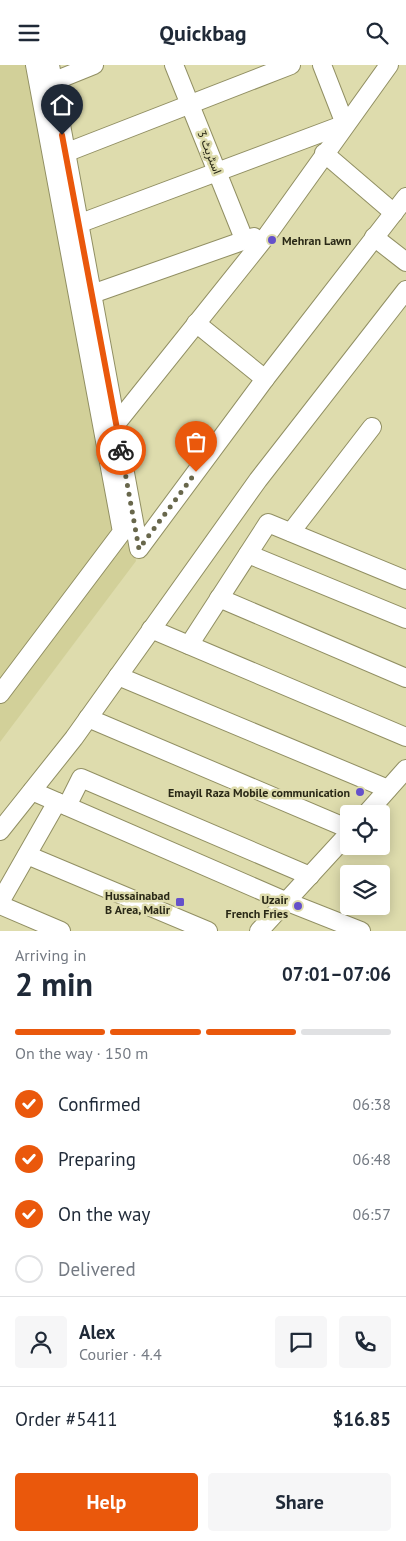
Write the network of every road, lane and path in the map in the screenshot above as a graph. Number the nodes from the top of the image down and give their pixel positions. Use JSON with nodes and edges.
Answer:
{"nodes":[{"id":1,"x":34,"y":65,"type":"edge"},
{"id":2,"x":94,"y":65,"type":"edge"},
{"id":3,"x":174,"y":65,"type":"edge"},
{"id":4,"x":291,"y":65,"type":"edge"},
{"id":5,"x":322,"y":65,"type":"edge"},
{"id":6,"x":389,"y":65,"type":"edge"},
{"id":7,"x":51,"y":73,"type":"edge"},
{"id":8,"x":191,"y":105,"type":"junction"},
{"id":9,"x":345,"y":124,"type":"junction"},
{"id":10,"x":65,"y":153,"type":"junction"},
{"id":11,"x":324,"y":153,"type":"junction"},
{"id":12,"x":218,"y":173,"type":"junction"},
{"id":13,"x":406,"y":197,"type":"edge"},
{"id":14,"x":394,"y":213,"type":"junction"},
{"id":15,"x":78,"y":224,"type":"junction"},
{"id":16,"x":268,"y":234,"type":"junction"},
{"id":17,"x":374,"y":237,"type":"junction"},
{"id":18,"x":244,"y":239,"type":"junction"},
{"id":19,"x":406,"y":262,"type":"edge"},
{"id":20,"x":406,"y":290,"type":"edge"},
{"id":21,"x":92,"y":294,"type":"junction"},
{"id":22,"x":196,"y":323,"type":"junction"},
{"id":23,"x":265,"y":379,"type":"junction"},
{"id":24,"x":116,"y":424,"type":"junction"},
{"id":25,"x":372,"y":427,"type":"dead end"},
{"id":26,"x":291,"y":533,"type":"junction"},
{"id":27,"x":248,"y":555,"type":"junction"},
{"id":28,"x":406,"y":580,"type":"edge"},
{"id":29,"x":219,"y":598,"type":"junction"},
{"id":30,"x":406,"y":619,"type":"edge"},
{"id":31,"x":151,"y":629,"type":"junction"},
{"id":32,"x":188,"y":645,"type":"junction"},
{"id":33,"x":118,"y":677,"type":"junction"},
{"id":34,"x":406,"y":678,"type":"edge"},
{"id":35,"x":0,"y":694,"type":"edge"},
{"id":36,"x":88,"y":718,"type":"junction"},
{"id":37,"x":406,"y":737,"type":"edge"},
{"id":38,"x":406,"y":769,"type":"edge"},
{"id":39,"x":388,"y":789,"type":"junction"},
{"id":40,"x":32,"y":791,"type":"junction"},
{"id":41,"x":62,"y":804,"type":"junction"},
{"id":42,"x":374,"y":805,"type":"edge"},
{"id":43,"x":340,"y":825,"type":"edge"},
{"id":44,"x":0,"y":831,"type":"edge"},
{"id":45,"x":340,"y":843,"type":"edge"},
{"id":46,"x":27,"y":855,"type":"junction"},
{"id":47,"x":310,"y":876,"type":"junction"},
{"id":48,"x":285,"y":901,"type":"junction"},
{"id":49,"x":0,"y":903,"type":"edge"},
{"id":50,"x":61,"y":931,"type":"edge"},
{"id":51,"x":208,"y":931,"type":"edge"},
{"id":52,"x":259,"y":931,"type":"edge"},
{"id":53,"x":361,"y":931,"type":"edge"}],
"edges":[{"from":1,"to":35,"type":"street"},
{"from":2,"to":7,"type":"street"},
{"from":3,"to":8,"type":"street","name":"اسٹریٹ 3"},
{"from":4,"to":8,"type":"street"},
{"from":5,"to":9,"type":"street"},
{"from":6,"to":9,"type":"street"},
{"from":7,"to":10,"type":"street"},
{"from":8,"to":10,"type":"street"},
{"from":8,"to":12,"type":"street","name":"اسٹریٹ 3"},
{"from":9,"to":11,"type":"street"},
{"from":9,"to":12,"type":"street"},
{"from":10,"to":15,"type":"street"},
{"from":11,"to":14,"type":"street"},
{"from":11,"to":16,"type":"street"},
{"from":12,"to":15,"type":"street"},
{"from":12,"to":18,"type":"street","name":"اسٹریٹ 3"},
{"from":13,"to":14,"type":"street"},
{"from":14,"to":17,"type":"street"},
{"from":15,"to":21,"type":"street"},
{"from":16,"to":18,"type":"street"},
{"from":16,"to":22,"type":"street"},
{"from":17,"to":19,"type":"street"},
{"from":17,"to":23,"type":"street"},
{"from":18,"to":21,"type":"street"},
{"from":20,"to":31,"type":"street"},
{"from":21,"to":24,"type":"street"},
{"from":22,"to":23,"type":"street"},
{"from":22,"to":24,"type":"street"},
{"from":23,"to":24,"type":"street"},
{"from":25,"to":26,"type":"street"},
{"from":26,"to":27,"type":"street"},
{"from":26,"to":28,"type":"street"},
{"from":27,"to":29,"type":"street"},
{"from":27,"to":30,"type":"street"},
{"from":29,"to":32,"type":"street"},
{"from":29,"to":34,"type":"street"},
{"from":31,"to":32,"type":"street"},
{"from":31,"to":33,"type":"street"},
{"from":32,"to":37,"type":"street"},
{"from":33,"to":36,"type":"street"},
{"from":33,"to":39,"type":"street"},
{"from":36,"to":40,"type":"street"},
{"from":36,"to":43,"type":"street"},
{"from":38,"to":39,"type":"street"},
{"from":39,"to":42,"type":"street"},
{"from":40,"to":41,"type":"street"},
{"from":40,"to":44,"type":"street"},
{"from":41,"to":46,"type":"street"},
{"from":41,"to":47,"type":"street"},
{"from":41,"to":48,"type":"street"},
{"from":45,"to":47,"type":"street"},
{"from":46,"to":49,"type":"street"},
{"from":46,"to":51,"type":"street"},
{"from":47,"to":48,"type":"street"},
{"from":48,"to":52,"type":"street"},
{"from":48,"to":53,"type":"street"},
{"from":49,"to":50,"type":"street"}]}
